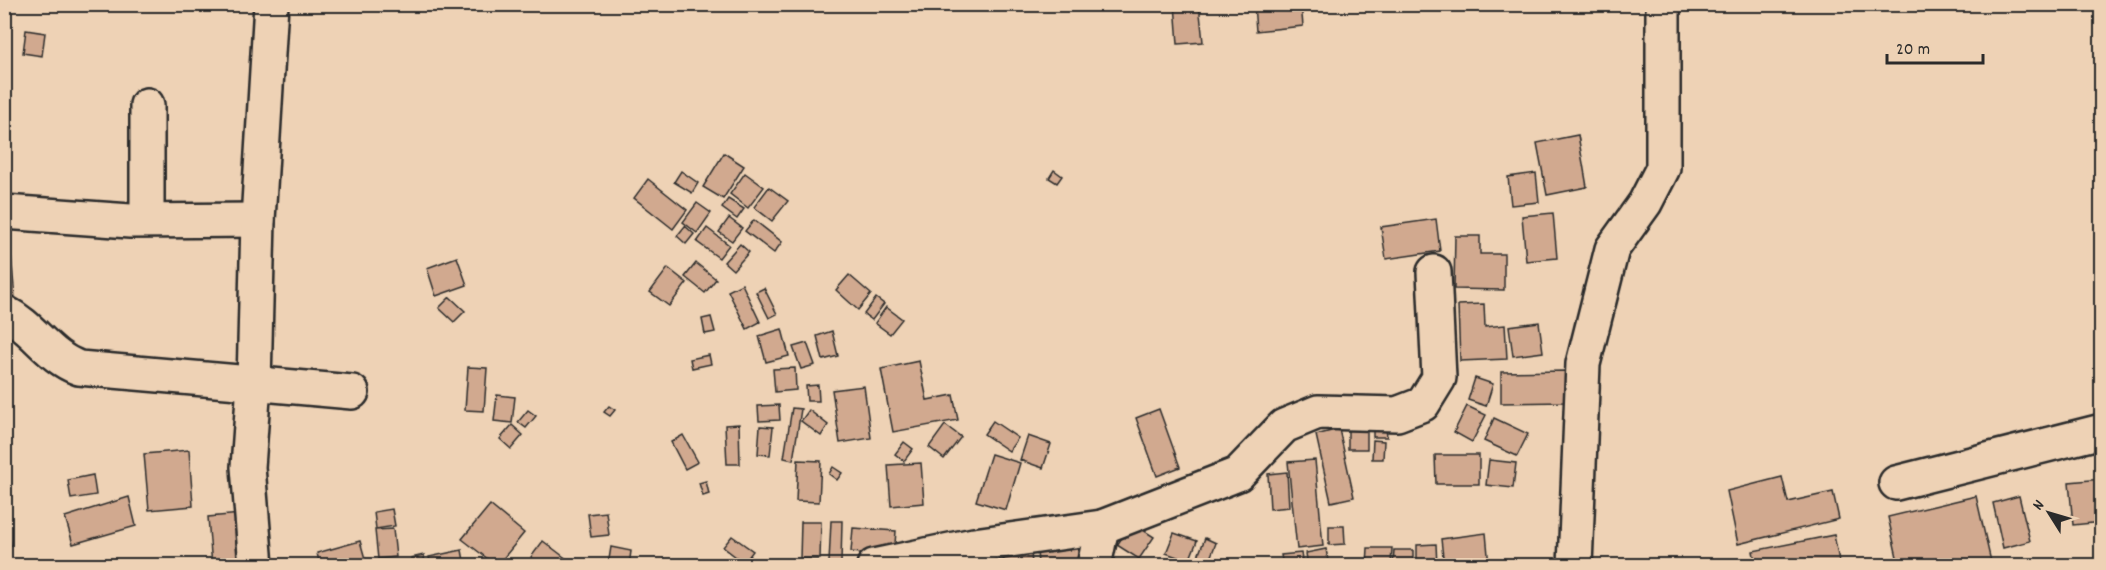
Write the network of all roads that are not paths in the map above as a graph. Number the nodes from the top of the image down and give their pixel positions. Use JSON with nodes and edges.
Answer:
{"nodes":[{"id":1,"x":272,"y":4,"type":"edge"},
{"id":2,"x":1663,"y":4,"type":"edge"},
{"id":3,"x":147,"y":105,"type":"dead end"},
{"id":4,"x":4,"y":212,"type":"edge"},
{"id":5,"x":147,"y":220,"type":"junction"},
{"id":6,"x":258,"y":220,"type":"junction"},
{"id":7,"x":1434,"y":272,"type":"dead end"},
{"id":8,"x":4,"y":312,"type":"edge"},
{"id":9,"x":254,"y":384,"type":"junction"},
{"id":10,"x":352,"y":392,"type":"dead end"},
{"id":11,"x":2102,"y":431,"type":"edge"},
{"id":12,"x":1896,"y":483,"type":"dead end"},
{"id":13,"x":1102,"y":527,"type":"junction"},
{"id":14,"x":256,"y":566,"type":"edge"},
{"id":15,"x":874,"y":566,"type":"edge"},
{"id":16,"x":1094,"y":566,"type":"edge"},
{"id":17,"x":1575,"y":566,"type":"edge"}],
"edges":[{"from":1,"to":6,"type":"street"},
{"from":2,"to":17,"type":"street"},
{"from":3,"to":5,"type":"street"},
{"from":4,"to":5,"type":"street"},
{"from":5,"to":6,"type":"street"},
{"from":6,"to":9,"type":"street"},
{"from":7,"to":13,"type":"street"},
{"from":8,"to":9,"type":"street"},
{"from":9,"to":10,"type":"street"},
{"from":9,"to":14,"type":"street"},
{"from":11,"to":12,"type":"street"},
{"from":13,"to":15,"type":"street"},
{"from":13,"to":16,"type":"street"}]}
